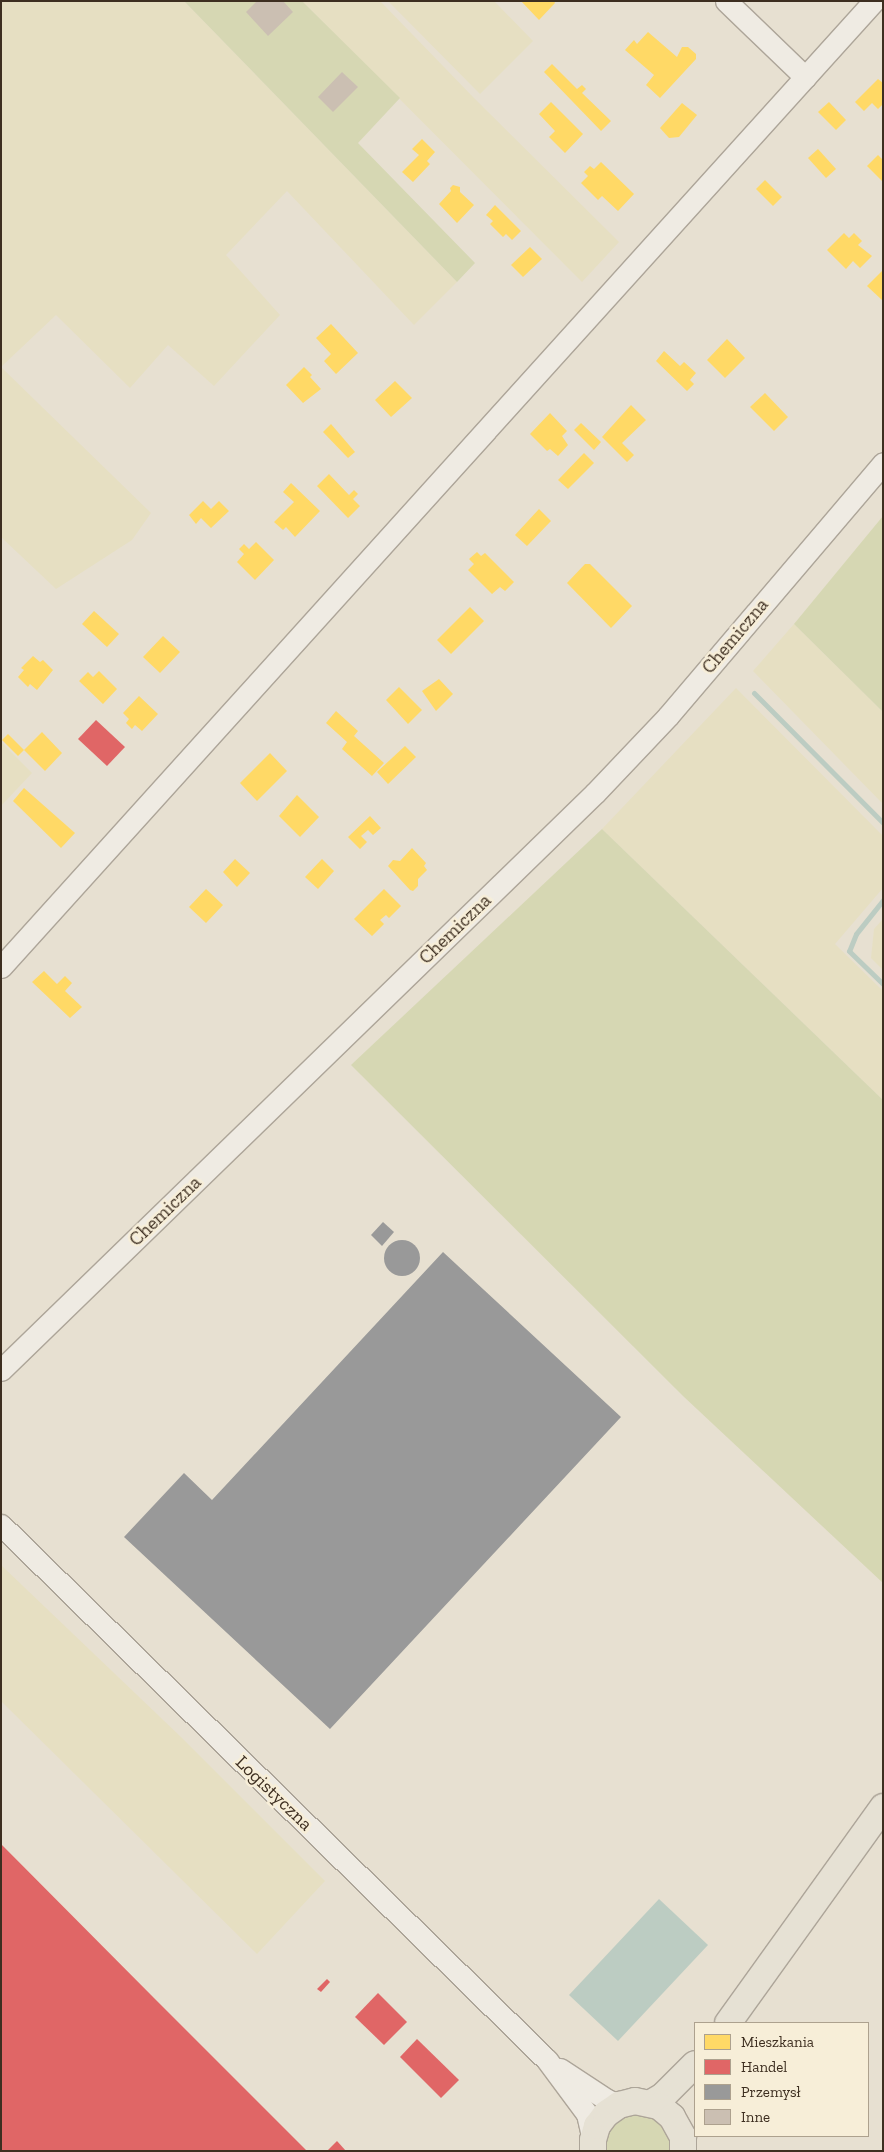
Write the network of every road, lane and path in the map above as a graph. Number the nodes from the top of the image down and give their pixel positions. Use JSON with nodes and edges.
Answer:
{"nodes":[{"id":1,"x":726,"y":1,"type":"edge"},
{"id":2,"x":874,"y":1,"type":"edge"},
{"id":3,"x":805,"y":77,"type":"junction"},
{"id":4,"x":883,"y":463,"type":"edge"},
{"id":5,"x":1,"y":967,"type":"edge"},
{"id":6,"x":1,"y":1370,"type":"edge"},
{"id":7,"x":1,"y":1525,"type":"edge"},
{"id":8,"x":883,"y":1807,"type":"edge"},
{"id":9,"x":729,"y":2022,"type":"edge"},
{"id":10,"x":547,"y":2060,"type":"junction"},
{"id":11,"x":694,"y":2065,"type":"edge"},
{"id":12,"x":694,"y":2080,"type":"edge"},
{"id":13,"x":652,"y":2103,"type":"junction"},
{"id":14,"x":619,"y":2105,"type":"junction"},
{"id":15,"x":677,"y":2124,"type":"junction"},
{"id":16,"x":593,"y":2146,"type":"edge"},
{"id":17,"x":683,"y":2151,"type":"edge"}],
"edges":[{"from":1,"to":3,"type":"street"},
{"from":2,"to":3,"type":"street"},
{"from":3,"to":5,"type":"street"},
{"from":4,"to":6,"type":"street","name":"Chemiczna"},
{"from":7,"to":10,"type":"street","name":"Logistyczna"},
{"from":8,"to":9,"type":"main road"},
{"from":10,"to":14,"type":"street","name":"Logistyczna"},
{"from":10,"to":16,"type":"street","name":"Logistyczna"},
{"from":11,"to":13,"type":"main road"},
{"from":12,"to":15,"type":"main road"},
{"from":13,"to":14,"type":"main road"},
{"from":13,"to":15,"type":"main road"},
{"from":14,"to":16,"type":"main road"},
{"from":15,"to":17,"type":"main road"}]}
